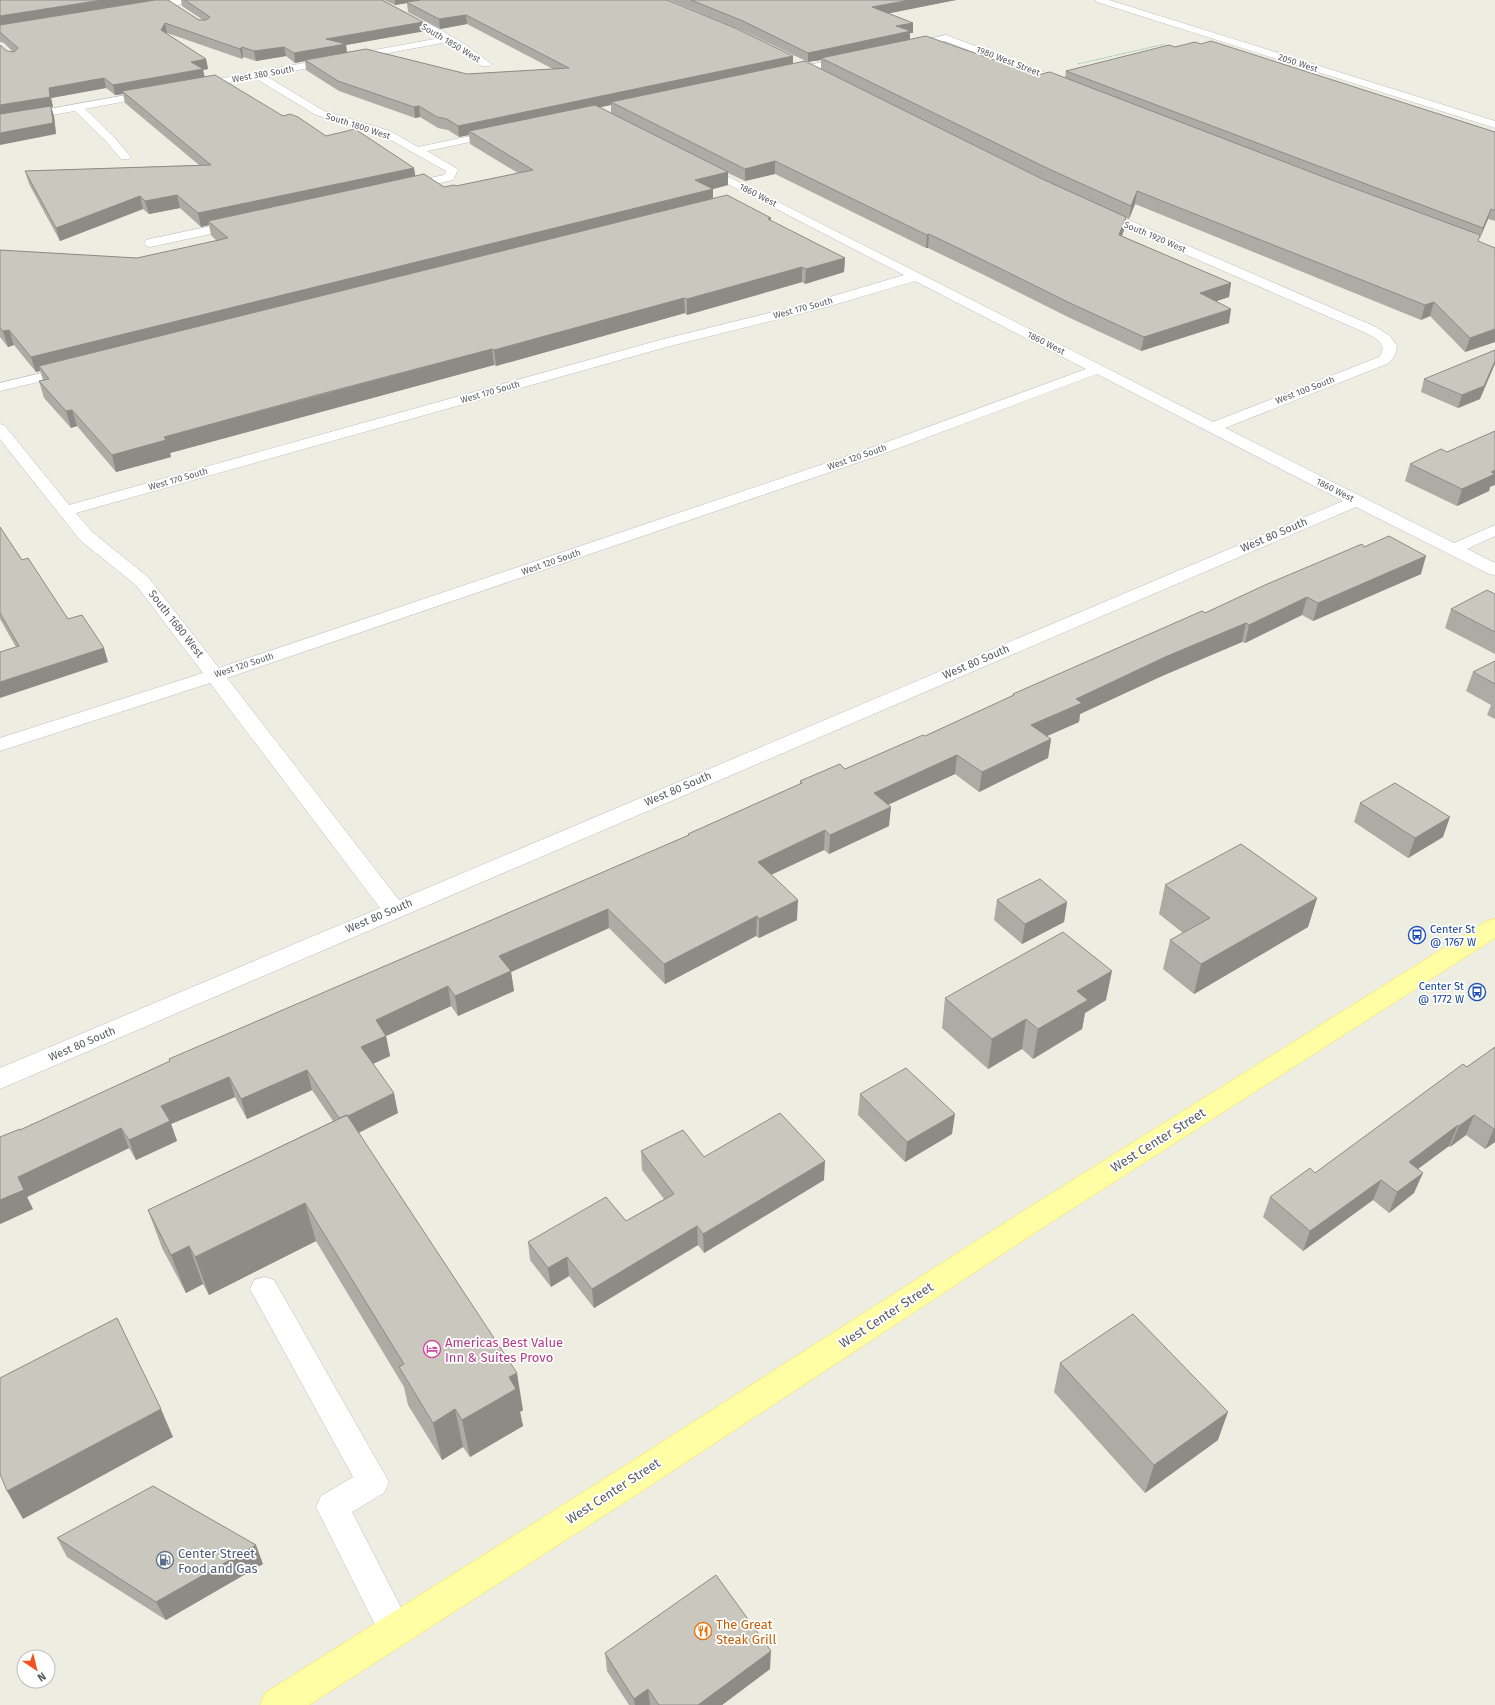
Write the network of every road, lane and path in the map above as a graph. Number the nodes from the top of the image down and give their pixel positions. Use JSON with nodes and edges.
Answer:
{"nodes":[{"id":1,"x":190,"y":0,"type":"edge"},
{"id":2,"x":374,"y":0,"type":"edge"},
{"id":3,"x":1100,"y":0,"type":"edge"},
{"id":4,"x":169,"y":3,"type":"junction"},
{"id":5,"x":411,"y":7,"type":"edge"},
{"id":6,"x":131,"y":9,"type":"edge"},
{"id":7,"x":393,"y":10,"type":"junction"},
{"id":8,"x":182,"y":11,"type":"edge"},
{"id":9,"x":1209,"y":34,"type":"junction"},
{"id":10,"x":448,"y":39,"type":"junction"},
{"id":11,"x":897,"y":49,"type":"edge"},
{"id":12,"x":862,"y":57,"type":"edge"},
{"id":13,"x":795,"y":61,"type":"edge"},
{"id":14,"x":486,"y":64,"type":"dead end"},
{"id":15,"x":808,"y":68,"type":"junction"},
{"id":16,"x":1038,"y":73,"type":"junction"},
{"id":17,"x":257,"y":75,"type":"junction"},
{"id":18,"x":777,"y":75,"type":"edge"},
{"id":19,"x":821,"y":75,"type":"edge"},
{"id":20,"x":187,"y":88,"type":"edge"},
{"id":21,"x":1079,"y":89,"type":"edge"},
{"id":22,"x":163,"y":92,"type":"edge"},
{"id":23,"x":77,"y":107,"type":"junction"},
{"id":24,"x":0,"y":121,"type":"edge"},
{"id":25,"x":1495,"y":125,"type":"edge"},
{"id":26,"x":508,"y":132,"type":"edge"},
{"id":27,"x":418,"y":150,"type":"junction"},
{"id":28,"x":125,"y":157,"type":"dead end"},
{"id":29,"x":691,"y":160,"type":"edge"},
{"id":30,"x":395,"y":189,"type":"edge"},
{"id":31,"x":761,"y":196,"type":"junction"},
{"id":32,"x":740,"y":201,"type":"edge"},
{"id":33,"x":1090,"y":208,"type":"edge"},
{"id":34,"x":250,"y":221,"type":"edge"},
{"id":35,"x":150,"y":243,"type":"dead end"},
{"id":36,"x":916,"y":276,"type":"junction"},
{"id":37,"x":1391,"y":348,"type":"joint"},
{"id":38,"x":82,"y":367,"type":"edge"},
{"id":39,"x":1098,"y":370,"type":"junction"},
{"id":40,"x":0,"y":387,"type":"edge"},
{"id":41,"x":1212,"y":427,"type":"junction"},
{"id":42,"x":0,"y":429,"type":"edge"},
{"id":43,"x":1356,"y":500,"type":"junction"},
{"id":44,"x":65,"y":511,"type":"junction"},
{"id":45,"x":1495,"y":530,"type":"edge"},
{"id":46,"x":1454,"y":549,"type":"junction"},
{"id":47,"x":1495,"y":570,"type":"edge"},
{"id":48,"x":215,"y":675,"type":"junction"},
{"id":49,"x":0,"y":745,"type":"edge"},
{"id":50,"x":394,"y":910,"type":"junction"},
{"id":51,"x":1495,"y":927,"type":"edge"},
{"id":52,"x":0,"y":1079,"type":"edge"},
{"id":53,"x":264,"y":1289,"type":"dead end"},
{"id":54,"x":394,"y":1629,"type":"junction"},
{"id":55,"x":277,"y":1705,"type":"edge"}],
"edges":[{"from":1,"to":4,"type":"street"},
{"from":2,"to":7,"type":"street","name":"South 1850 West"},
{"from":3,"to":9,"type":"street","name":"2050 West"},
{"from":4,"to":6,"type":"street"},
{"from":4,"to":8,"type":"street"},
{"from":5,"to":7,"type":"street"},
{"from":7,"to":10,"type":"street","name":"South 1850 West"},
{"from":9,"to":16,"type":"path"},
{"from":9,"to":25,"type":"street","name":"2050 West"},
{"from":10,"to":14,"type":"street","name":"South 1850 West"},
{"from":10,"to":17,"type":"street","name":"West 380 South"},
{"from":11,"to":16,"type":"street","name":"1980 West Street"},
{"from":12,"to":15,"type":"street"},
{"from":13,"to":15,"type":"street"},
{"from":15,"to":18,"type":"street"},
{"from":15,"to":19,"type":"street"},
{"from":16,"to":21,"type":"street","name":"1980 West Street"},
{"from":17,"to":20,"type":"street","name":"West 380 South"},
{"from":17,"to":27,"type":"street","name":"South 1800 West"},
{"from":22,"to":23,"type":"street"},
{"from":23,"to":24,"type":"street"},
{"from":23,"to":28,"type":"street"},
{"from":26,"to":27,"type":"street"},
{"from":27,"to":30,"type":"street","name":"South 1800 West"},
{"from":29,"to":31,"type":"street","name":"1860 West"},
{"from":31,"to":32,"type":"street"},
{"from":31,"to":36,"type":"street","name":"1860 West"},
{"from":33,"to":37,"type":"street","name":"South 1920 West"},
{"from":34,"to":35,"type":"street"},
{"from":36,"to":39,"type":"street","name":"1860 West"},
{"from":36,"to":44,"type":"street","name":"West 170 South"},
{"from":37,"to":41,"type":"street","name":"West 100 South"},
{"from":38,"to":40,"type":"street"},
{"from":39,"to":41,"type":"street","name":"1860 West"},
{"from":39,"to":48,"type":"street","name":"West 120 South"},
{"from":41,"to":43,"type":"street","name":"1860 West"},
{"from":42,"to":44,"type":"street","name":"South 1680 West"},
{"from":43,"to":46,"type":"street","name":"1860 West"},
{"from":43,"to":50,"type":"street","name":"West 80 South"},
{"from":44,"to":48,"type":"street","name":"South 1680 West"},
{"from":45,"to":46,"type":"street"},
{"from":46,"to":47,"type":"street","name":"1860 West"},
{"from":48,"to":49,"type":"street","name":"West 120 South"},
{"from":48,"to":50,"type":"street","name":"South 1680 West"},
{"from":50,"to":52,"type":"street","name":"West 80 South"},
{"from":51,"to":54,"type":"main road","name":"West Center Street"},
{"from":53,"to":54,"type":"street"},
{"from":54,"to":55,"type":"main road","name":"West Center Street"}]}
